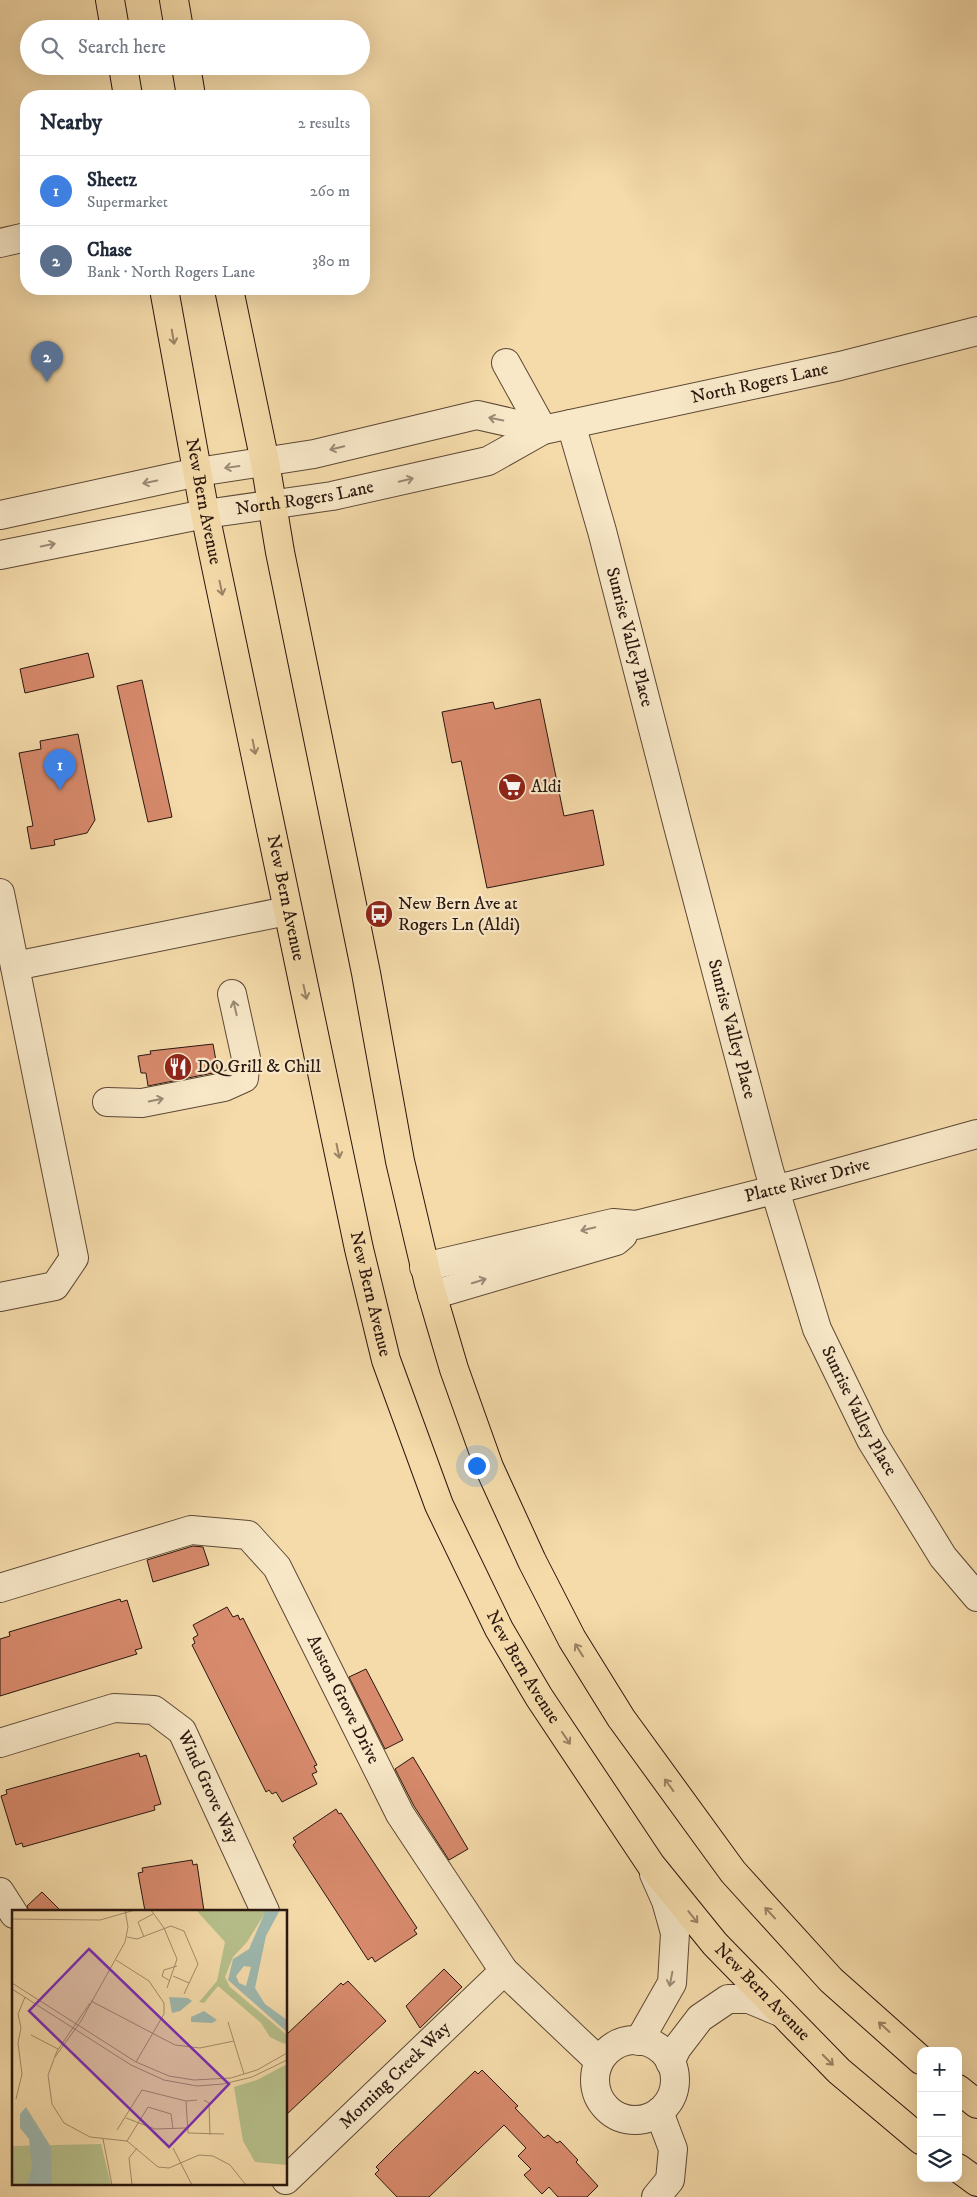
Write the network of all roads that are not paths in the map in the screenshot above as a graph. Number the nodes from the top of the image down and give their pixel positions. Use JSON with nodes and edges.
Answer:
{"nodes":[{"id":1,"x":110,"y":0,"type":"edge"},
{"id":2,"x":174,"y":0,"type":"edge"},
{"id":3,"x":113,"y":20,"type":"edge"},
{"id":4,"x":177,"y":20,"type":"edge"},
{"id":5,"x":124,"y":75,"type":"edge"},
{"id":6,"x":188,"y":75,"type":"edge"},
{"id":7,"x":127,"y":90,"type":"edge"},
{"id":8,"x":190,"y":90,"type":"edge"},
{"id":9,"x":20,"y":239,"type":"edge"},
{"id":10,"x":0,"y":243,"type":"edge"},
{"id":11,"x":165,"y":295,"type":"edge"},
{"id":12,"x":230,"y":295,"type":"edge"},
{"id":13,"x":977,"y":331,"type":"edge"},
{"id":14,"x":506,"y":363,"type":"dead end"},
{"id":15,"x":571,"y":424,"type":"junction"},
{"id":16,"x":543,"y":430,"type":"junction"},
{"id":17,"x":266,"y":462,"type":"junction"},
{"id":18,"x":198,"y":472,"type":"junction"},
{"id":19,"x":272,"y":504,"type":"junction"},
{"id":20,"x":205,"y":514,"type":"junction"},
{"id":21,"x":0,"y":515,"type":"edge"},
{"id":22,"x":0,"y":556,"type":"edge"},
{"id":23,"x":0,"y":893,"type":"edge"},
{"id":24,"x":288,"y":911,"type":"junction"},
{"id":25,"x":15,"y":966,"type":"junction"},
{"id":26,"x":232,"y":994,"type":"dead end"},
{"id":27,"x":107,"y":1102,"type":"dead end"},
{"id":28,"x":977,"y":1134,"type":"edge"},
{"id":29,"x":775,"y":1190,"type":"junction"},
{"id":30,"x":636,"y":1225,"type":"junction"},
{"id":31,"x":424,"y":1267,"type":"junction"},
{"id":32,"x":432,"y":1296,"type":"junction"},
{"id":33,"x":0,"y":1297,"type":"edge"},
{"id":34,"x":0,"y":1588,"type":"edge"},
{"id":35,"x":977,"y":1597,"type":"edge"},
{"id":36,"x":0,"y":1743,"type":"edge"},
{"id":37,"x":651,"y":1865,"type":"junction"},
{"id":38,"x":0,"y":1892,"type":"edge"},
{"id":39,"x":264,"y":1910,"type":"edge"},
{"id":40,"x":12,"y":1911,"type":"edge"},
{"id":41,"x":504,"y":1971,"type":"junction"},
{"id":42,"x":780,"y":2012,"type":"junction"},
{"id":43,"x":639,"y":2041,"type":"junction"},
{"id":44,"x":917,"y":2056,"type":"edge"},
{"id":45,"x":599,"y":2061,"type":"junction"},
{"id":46,"x":670,"y":2062,"type":"junction"},
{"id":47,"x":962,"y":2092,"type":"edge"},
{"id":48,"x":977,"y":2104,"type":"edge"},
{"id":49,"x":659,"y":2112,"type":"junction"},
{"id":50,"x":917,"y":2137,"type":"edge"},
{"id":51,"x":962,"y":2171,"type":"edge"},
{"id":52,"x":288,"y":2178,"type":"edge"},
{"id":53,"x":977,"y":2182,"type":"edge"},
{"id":54,"x":656,"y":2197,"type":"edge"}],
"edges":[{"from":1,"to":3,"type":"main road"},
{"from":2,"to":4,"type":"main road"},
{"from":5,"to":7,"type":"main road"},
{"from":6,"to":8,"type":"main road"},
{"from":9,"to":10,"type":"street"},
{"from":11,"to":18,"type":"main road","name":"New Bern Avenue","one_way":true},
{"from":12,"to":17,"type":"main road"},
{"from":13,"to":15,"type":"street","name":"North Rogers Lane"},
{"from":14,"to":16,"type":"street"},
{"from":15,"to":16,"type":"street","name":"North Rogers Lane"},
{"from":15,"to":29,"type":"street","name":"Sunrise Valley Place"},
{"from":16,"to":17,"type":"street","name":"North Rogers Lane","one_way":true},
{"from":19,"to":16,"type":"street","name":"North Rogers Lane","one_way":true},
{"from":17,"to":18,"type":"street","name":"North Rogers Lane","one_way":true},
{"from":17,"to":19,"type":"main road"},
{"from":18,"to":20,"type":"main road","name":"New Bern Avenue"},
{"from":18,"to":21,"type":"street","name":"North Rogers Lane","one_way":true},
{"from":19,"to":20,"type":"street","name":"North Rogers Lane"},
{"from":19,"to":31,"type":"main road"},
{"from":22,"to":20,"type":"street","name":"North Rogers Lane","one_way":true},
{"from":20,"to":24,"type":"main road","name":"New Bern Avenue","one_way":true},
{"from":23,"to":25,"type":"street"},
{"from":24,"to":25,"type":"street"},
{"from":24,"to":37,"type":"main road","name":"New Bern Avenue","one_way":true},
{"from":25,"to":33,"type":"street"},
{"from":27,"to":26,"type":"street","one_way":true},
{"from":28,"to":29,"type":"street","name":"Platte River Drive"},
{"from":29,"to":30,"type":"street","name":"Platte River Drive"},
{"from":29,"to":35,"type":"street","name":"Sunrise Valley Place"},
{"from":30,"to":31,"type":"street","name":"Platte River Drive","one_way":true},
{"from":32,"to":30,"type":"street","name":"Platte River Drive","one_way":true},
{"from":31,"to":32,"type":"main road"},
{"from":44,"to":32,"type":"main road","one_way":true},
{"from":34,"to":41,"type":"street","name":"Auston Grove Drive"},
{"from":36,"to":39,"type":"street","name":"Wind Grove Way"},
{"from":37,"to":42,"type":"main road","name":"New Bern Avenue","one_way":true},
{"from":37,"to":43,"type":"street","one_way":true},
{"from":38,"to":40,"type":"street"},
{"from":41,"to":45,"type":"street","name":"Auston Grove Drive"},
{"from":41,"to":52,"type":"street","name":"Morning Creek Way"},
{"from":42,"to":46,"type":"street"},
{"from":42,"to":50,"type":"main road","name":"New Bern Avenue","one_way":true},
{"from":43,"to":45,"type":"street"},
{"from":43,"to":46,"type":"street"},
{"from":45,"to":49,"type":"street"},
{"from":46,"to":49,"type":"street"},
{"from":47,"to":48,"type":"main road"},
{"from":49,"to":54,"type":"street"},
{"from":51,"to":53,"type":"main road"}]}
